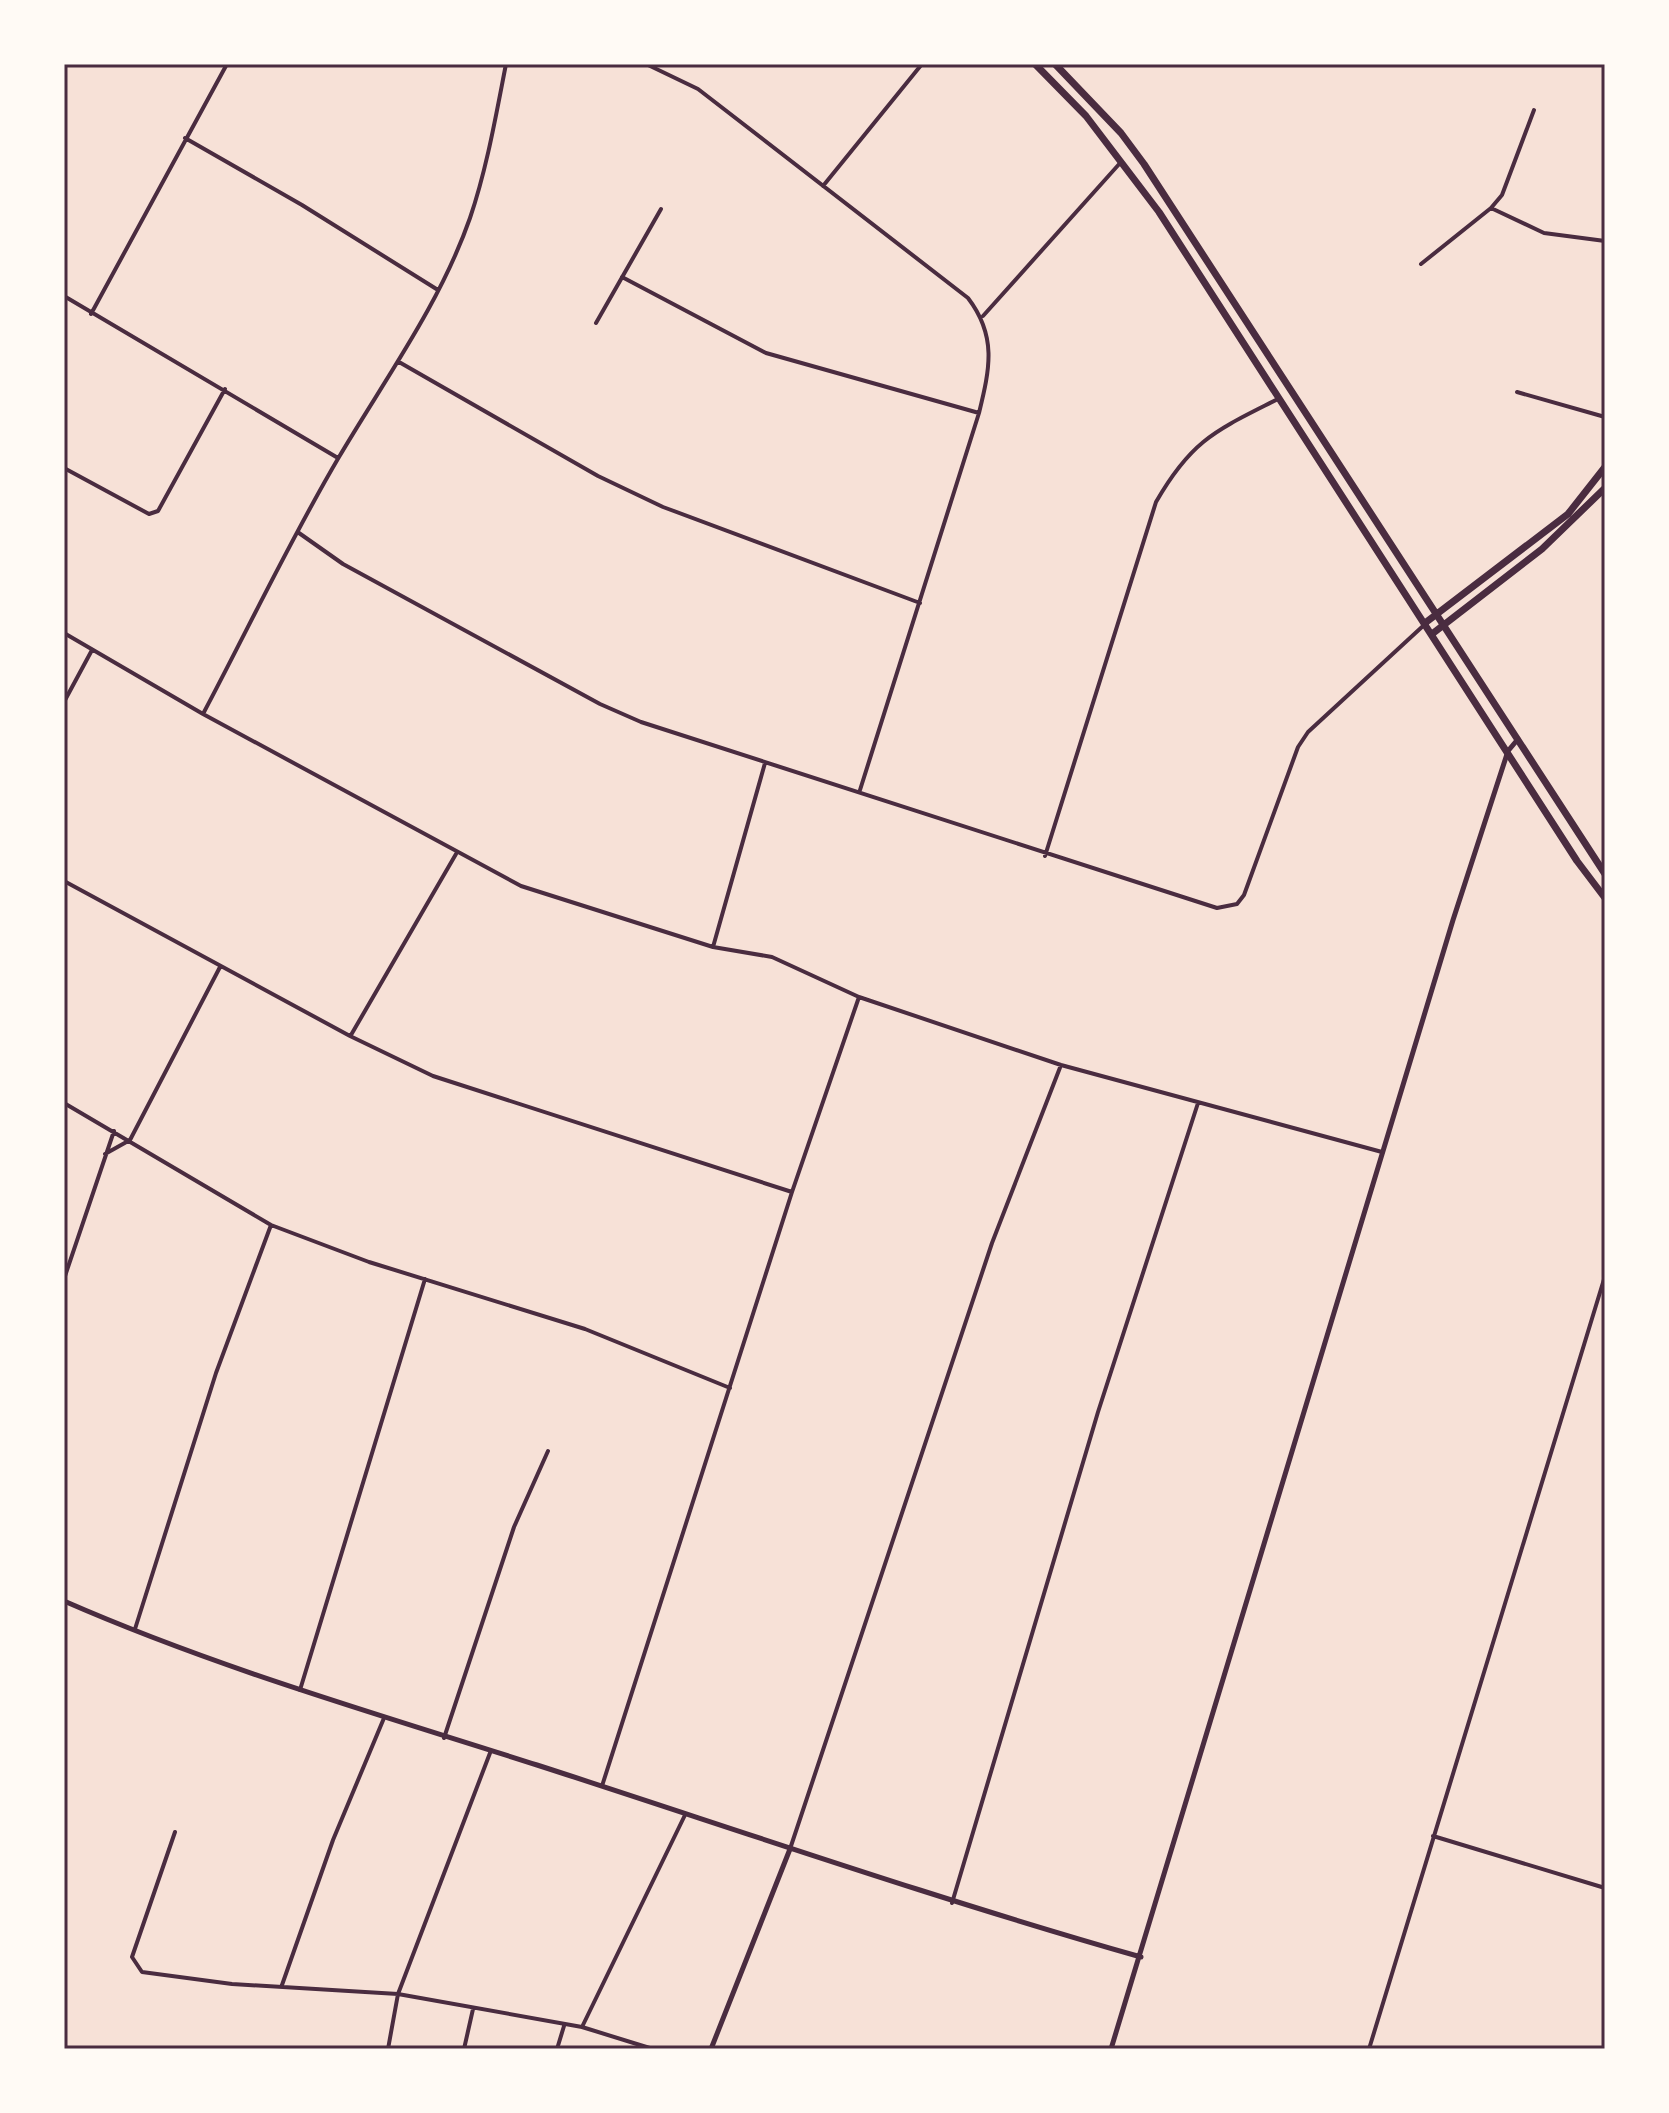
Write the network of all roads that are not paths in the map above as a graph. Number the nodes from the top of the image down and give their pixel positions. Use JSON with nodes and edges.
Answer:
{"nodes":[{"id":1,"x":227,"y":64,"type":"edge"},
{"id":2,"x":506,"y":64,"type":"edge"},
{"id":3,"x":646,"y":64,"type":"edge"},
{"id":4,"x":922,"y":64,"type":"edge"},
{"id":5,"x":1035,"y":64,"type":"edge"},
{"id":6,"x":1055,"y":64,"type":"edge"},
{"id":7,"x":1534,"y":110,"type":"dead end"},
{"id":8,"x":185,"y":138,"type":"junction"},
{"id":9,"x":1123,"y":160,"type":"junction"},
{"id":10,"x":823,"y":186,"type":"junction"},
{"id":11,"x":1491,"y":208,"type":"junction"},
{"id":12,"x":661,"y":209,"type":"dead end"},
{"id":13,"x":1605,"y":241,"type":"edge"},
{"id":14,"x":1421,"y":264,"type":"dead end"},
{"id":15,"x":622,"y":277,"type":"junction"},
{"id":16,"x":438,"y":290,"type":"junction"},
{"id":17,"x":64,"y":296,"type":"edge"},
{"id":18,"x":91,"y":314,"type":"junction"},
{"id":19,"x":983,"y":317,"type":"junction"},
{"id":20,"x":596,"y":323,"type":"dead end"},
{"id":21,"x":399,"y":362,"type":"junction"},
{"id":22,"x":225,"y":389,"type":"junction"},
{"id":23,"x":1517,"y":392,"type":"dead end"},
{"id":24,"x":1278,"y":399,"type":"junction"},
{"id":25,"x":979,"y":413,"type":"junction"},
{"id":26,"x":1605,"y":417,"type":"edge"},
{"id":27,"x":338,"y":458,"type":"junction"},
{"id":28,"x":1605,"y":467,"type":"edge"},
{"id":29,"x":64,"y":468,"type":"edge"},
{"id":30,"x":1605,"y":488,"type":"edge"},
{"id":31,"x":299,"y":533,"type":"junction"},
{"id":32,"x":920,"y":603,"type":"junction"},
{"id":33,"x":1438,"y":613,"type":"junction"},
{"id":34,"x":1425,"y":623,"type":"junction"},
{"id":35,"x":1444,"y":624,"type":"junction"},
{"id":36,"x":64,"y":633,"type":"edge"},
{"id":37,"x":1417,"y":634,"type":"junction"},
{"id":38,"x":1432,"y":634,"type":"junction"},
{"id":39,"x":92,"y":650,"type":"junction"},
{"id":40,"x":64,"y":702,"type":"edge"},
{"id":41,"x":203,"y":714,"type":"junction"},
{"id":42,"x":1518,"y":739,"type":"junction"},
{"id":43,"x":1508,"y":751,"type":"junction"},
{"id":44,"x":765,"y":763,"type":"junction"},
{"id":45,"x":860,"y":790,"type":"junction"},
{"id":46,"x":456,"y":854,"type":"junction"},
{"id":47,"x":1045,"y":856,"type":"junction"},
{"id":48,"x":1605,"y":874,"type":"edge"},
{"id":49,"x":64,"y":881,"type":"edge"},
{"id":50,"x":1605,"y":898,"type":"edge"},
{"id":51,"x":713,"y":947,"type":"junction"},
{"id":52,"x":220,"y":967,"type":"junction"},
{"id":53,"x":859,"y":997,"type":"junction"},
{"id":54,"x":350,"y":1036,"type":"junction"},
{"id":55,"x":1061,"y":1065,"type":"junction"},
{"id":56,"x":1198,"y":1102,"type":"junction"},
{"id":57,"x":64,"y":1103,"type":"edge"},
{"id":58,"x":114,"y":1131,"type":"junction"},
{"id":59,"x":130,"y":1140,"type":"junction"},
{"id":60,"x":1382,"y":1152,"type":"junction"},
{"id":61,"x":105,"y":1154,"type":"junction"},
{"id":62,"x":792,"y":1192,"type":"junction"},
{"id":63,"x":271,"y":1225,"type":"junction"},
{"id":64,"x":1605,"y":1276,"type":"edge"},
{"id":65,"x":64,"y":1279,"type":"edge"},
{"id":66,"x":425,"y":1279,"type":"junction"},
{"id":67,"x":730,"y":1388,"type":"junction"},
{"id":68,"x":548,"y":1451,"type":"dead end"},
{"id":69,"x":64,"y":1601,"type":"edge"},
{"id":70,"x":135,"y":1629,"type":"junction"},
{"id":71,"x":300,"y":1690,"type":"junction"},
{"id":72,"x":384,"y":1718,"type":"junction"},
{"id":73,"x":444,"y":1738,"type":"junction"},
{"id":74,"x":490,"y":1753,"type":"junction"},
{"id":75,"x":602,"y":1788,"type":"junction"},
{"id":76,"x":685,"y":1815,"type":"junction"},
{"id":77,"x":175,"y":1832,"type":"dead end"},
{"id":78,"x":1433,"y":1836,"type":"junction"},
{"id":79,"x":790,"y":1849,"type":"junction"},
{"id":80,"x":1605,"y":1888,"type":"edge"},
{"id":81,"x":952,"y":1903,"type":"junction"},
{"id":82,"x":1141,"y":1957,"type":"junction"},
{"id":83,"x":282,"y":1985,"type":"junction"},
{"id":84,"x":398,"y":1994,"type":"junction"},
{"id":85,"x":473,"y":2009,"type":"junction"},
{"id":86,"x":564,"y":2026,"type":"junction"},
{"id":87,"x":582,"y":2027,"type":"junction"},
{"id":88,"x":388,"y":2049,"type":"edge"},
{"id":89,"x":464,"y":2049,"type":"edge"},
{"id":90,"x":557,"y":2049,"type":"edge"},
{"id":91,"x":653,"y":2049,"type":"edge"},
{"id":92,"x":711,"y":2049,"type":"edge"},
{"id":93,"x":1111,"y":2049,"type":"edge"},
{"id":94,"x":1369,"y":2049,"type":"edge"}],
"edges":[{"from":1,"to":8,"type":"street"},
{"from":2,"to":16,"type":"street"},
{"from":3,"to":10,"type":"street"},
{"from":4,"to":10,"type":"street"},
{"from":5,"to":9,"type":"main road"},
{"from":6,"to":33,"type":"main road"},
{"from":7,"to":11,"type":"street"},
{"from":8,"to":16,"type":"street"},
{"from":8,"to":18,"type":"street"},
{"from":9,"to":19,"type":"street"},
{"from":9,"to":24,"type":"main road"},
{"from":10,"to":19,"type":"street"},
{"from":11,"to":13,"type":"street"},
{"from":11,"to":14,"type":"street"},
{"from":12,"to":15,"type":"street"},
{"from":15,"to":20,"type":"street"},
{"from":15,"to":25,"type":"street"},
{"from":16,"to":21,"type":"street"},
{"from":17,"to":18,"type":"street"},
{"from":18,"to":22,"type":"street"},
{"from":19,"to":25,"type":"street"},
{"from":21,"to":27,"type":"street"},
{"from":21,"to":32,"type":"street"},
{"from":22,"to":27,"type":"street"},
{"from":22,"to":29,"type":"street"},
{"from":23,"to":26,"type":"street"},
{"from":24,"to":34,"type":"main road"},
{"from":24,"to":47,"type":"street"},
{"from":25,"to":32,"type":"street"},
{"from":27,"to":31,"type":"street"},
{"from":28,"to":33,"type":"main road"},
{"from":30,"to":35,"type":"main road"},
{"from":31,"to":41,"type":"street"},
{"from":31,"to":44,"type":"street"},
{"from":32,"to":45,"type":"street"},
{"from":33,"to":34,"type":"main road"},
{"from":33,"to":35,"type":"main road"},
{"from":34,"to":37,"type":"street"},
{"from":34,"to":38,"type":"main road"},
{"from":35,"to":38,"type":"main road"},
{"from":35,"to":42,"type":"main road"},
{"from":36,"to":39,"type":"street"},
{"from":37,"to":38,"type":"street"},
{"from":37,"to":47,"type":"street"},
{"from":38,"to":43,"type":"main road"},
{"from":39,"to":40,"type":"street"},
{"from":39,"to":41,"type":"street"},
{"from":41,"to":46,"type":"street"},
{"from":42,"to":43,"type":"street"},
{"from":42,"to":48,"type":"main road"},
{"from":43,"to":50,"type":"main road"},
{"from":43,"to":60,"type":"street"},
{"from":44,"to":45,"type":"street"},
{"from":44,"to":51,"type":"street"},
{"from":45,"to":47,"type":"street"},
{"from":46,"to":51,"type":"street"},
{"from":46,"to":54,"type":"street"},
{"from":49,"to":52,"type":"street"},
{"from":51,"to":53,"type":"street"},
{"from":52,"to":54,"type":"street"},
{"from":52,"to":59,"type":"street"},
{"from":53,"to":55,"type":"street"},
{"from":53,"to":62,"type":"street"},
{"from":54,"to":62,"type":"street"},
{"from":55,"to":56,"type":"street"},
{"from":55,"to":79,"type":"street"},
{"from":56,"to":60,"type":"street"},
{"from":56,"to":81,"type":"street"},
{"from":57,"to":58,"type":"street"},
{"from":58,"to":59,"type":"street"},
{"from":58,"to":61,"type":"street"},
{"from":59,"to":61,"type":"street"},
{"from":59,"to":63,"type":"street"},
{"from":60,"to":82,"type":"street"},
{"from":61,"to":65,"type":"street"},
{"from":62,"to":67,"type":"street"},
{"from":63,"to":66,"type":"street"},
{"from":63,"to":70,"type":"street"},
{"from":64,"to":78,"type":"street"},
{"from":66,"to":67,"type":"street"},
{"from":66,"to":71,"type":"street"},
{"from":67,"to":75,"type":"street"},
{"from":68,"to":73,"type":"street"},
{"from":69,"to":70,"type":"street"},
{"from":70,"to":71,"type":"street"},
{"from":71,"to":72,"type":"street"},
{"from":72,"to":73,"type":"street"},
{"from":72,"to":83,"type":"street"},
{"from":73,"to":74,"type":"street"},
{"from":74,"to":75,"type":"street"},
{"from":74,"to":84,"type":"street"},
{"from":75,"to":76,"type":"street"},
{"from":76,"to":79,"type":"street"},
{"from":76,"to":87,"type":"street"},
{"from":77,"to":83,"type":"street"},
{"from":78,"to":80,"type":"street"},
{"from":78,"to":94,"type":"street"},
{"from":79,"to":81,"type":"street"},
{"from":79,"to":92,"type":"street"},
{"from":81,"to":82,"type":"street"},
{"from":82,"to":93,"type":"street"},
{"from":83,"to":84,"type":"street"},
{"from":84,"to":85,"type":"street"},
{"from":84,"to":88,"type":"street"},
{"from":85,"to":86,"type":"street"},
{"from":85,"to":89,"type":"street"},
{"from":86,"to":87,"type":"street"},
{"from":86,"to":90,"type":"street"},
{"from":87,"to":91,"type":"street"}]}
